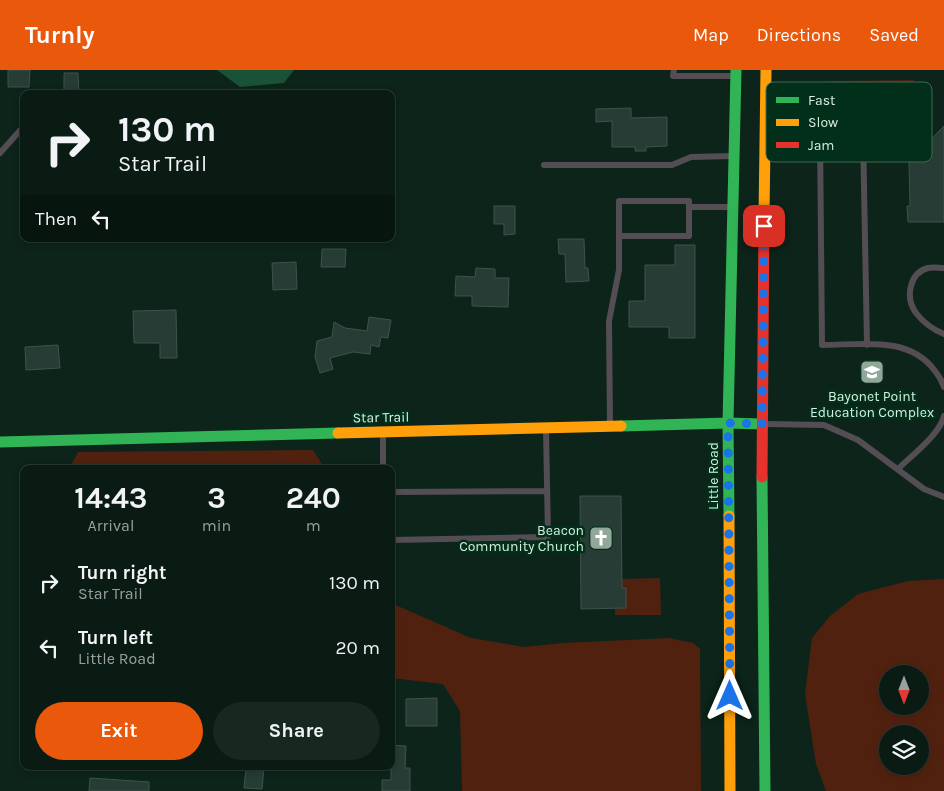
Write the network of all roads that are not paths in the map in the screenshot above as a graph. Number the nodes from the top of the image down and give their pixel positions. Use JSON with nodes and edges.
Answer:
{"nodes":[{"id":1,"x":674,"y":70,"type":"edge"},
{"id":2,"x":766,"y":70,"type":"edge"},
{"id":3,"x":736,"y":73,"type":"edge"},
{"id":4,"x":20,"y":130,"type":"edge"},
{"id":5,"x":765,"y":134,"type":"joint"},
{"id":6,"x":0,"y":153,"type":"edge"},
{"id":7,"x":734,"y":156,"type":"junction"},
{"id":8,"x":820,"y":162,"type":"edge"},
{"id":9,"x":864,"y":162,"type":"edge"},
{"id":10,"x":544,"y":165,"type":"dead end"},
{"id":11,"x":689,"y":207,"type":"junction"},
{"id":12,"x":733,"y":207,"type":"junction"},
{"id":13,"x":619,"y":236,"type":"junction"},
{"id":14,"x":944,"y":268,"type":"edge"},
{"id":15,"x":944,"y":334,"type":"edge"},
{"id":16,"x":867,"y":345,"type":"junction"},
{"id":17,"x":944,"y":387,"type":"edge"},
{"id":18,"x":944,"y":416,"type":"edge"},
{"id":19,"x":728,"y":423,"type":"junction"},
{"id":20,"x":762,"y":424,"type":"junction"},
{"id":21,"x":610,"y":426,"type":"junction"},
{"id":22,"x":546,"y":428,"type":"junction"},
{"id":23,"x":383,"y":432,"type":"junction"},
{"id":24,"x":0,"y":442,"type":"edge"},
{"id":25,"x":384,"y":465,"type":"edge"},
{"id":26,"x":898,"y":469,"type":"junction"},
{"id":27,"x":547,"y":490,"type":"junction"},
{"id":28,"x":395,"y":492,"type":"edge"},
{"id":29,"x":944,"y":497,"type":"edge"},
{"id":30,"x":395,"y":540,"type":"edge"},
{"id":31,"x":730,"y":791,"type":"edge"},
{"id":32,"x":765,"y":791,"type":"edge"}],
"edges":[{"from":1,"to":3,"type":"lane"},
{"from":2,"to":5,"type":"main road"},
{"from":3,"to":7,"type":"main road","name":"Little Road"},
{"from":4,"to":6,"type":"lane"},
{"from":5,"to":20,"type":"main road"},
{"from":7,"to":10,"type":"lane"},
{"from":7,"to":12,"type":"main road","name":"Little Road"},
{"from":8,"to":16,"type":"lane"},
{"from":9,"to":16,"type":"lane"},
{"from":11,"to":12,"type":"lane"},
{"from":11,"to":13,"type":"lane"},
{"from":11,"to":13,"type":"lane"},
{"from":12,"to":19,"type":"main road","name":"Little Road"},
{"from":13,"to":21,"type":"lane"},
{"from":14,"to":15,"type":"lane"},
{"from":16,"to":17,"type":"lane"},
{"from":18,"to":26,"type":"lane"},
{"from":19,"to":20,"type":"main road","name":"Star Trail"},
{"from":19,"to":21,"type":"main road","name":"Star Trail"},
{"from":19,"to":31,"type":"main road","name":"Little Road"},
{"from":20,"to":26,"type":"lane"},
{"from":20,"to":32,"type":"main road"},
{"from":21,"to":22,"type":"main road","name":"Star Trail"},
{"from":22,"to":23,"type":"main road","name":"Star Trail"},
{"from":22,"to":27,"type":"lane"},
{"from":23,"to":24,"type":"main road","name":"Star Trail"},
{"from":23,"to":25,"type":"lane"},
{"from":26,"to":29,"type":"lane"},
{"from":27,"to":28,"type":"lane"},
{"from":27,"to":30,"type":"lane"}]}
